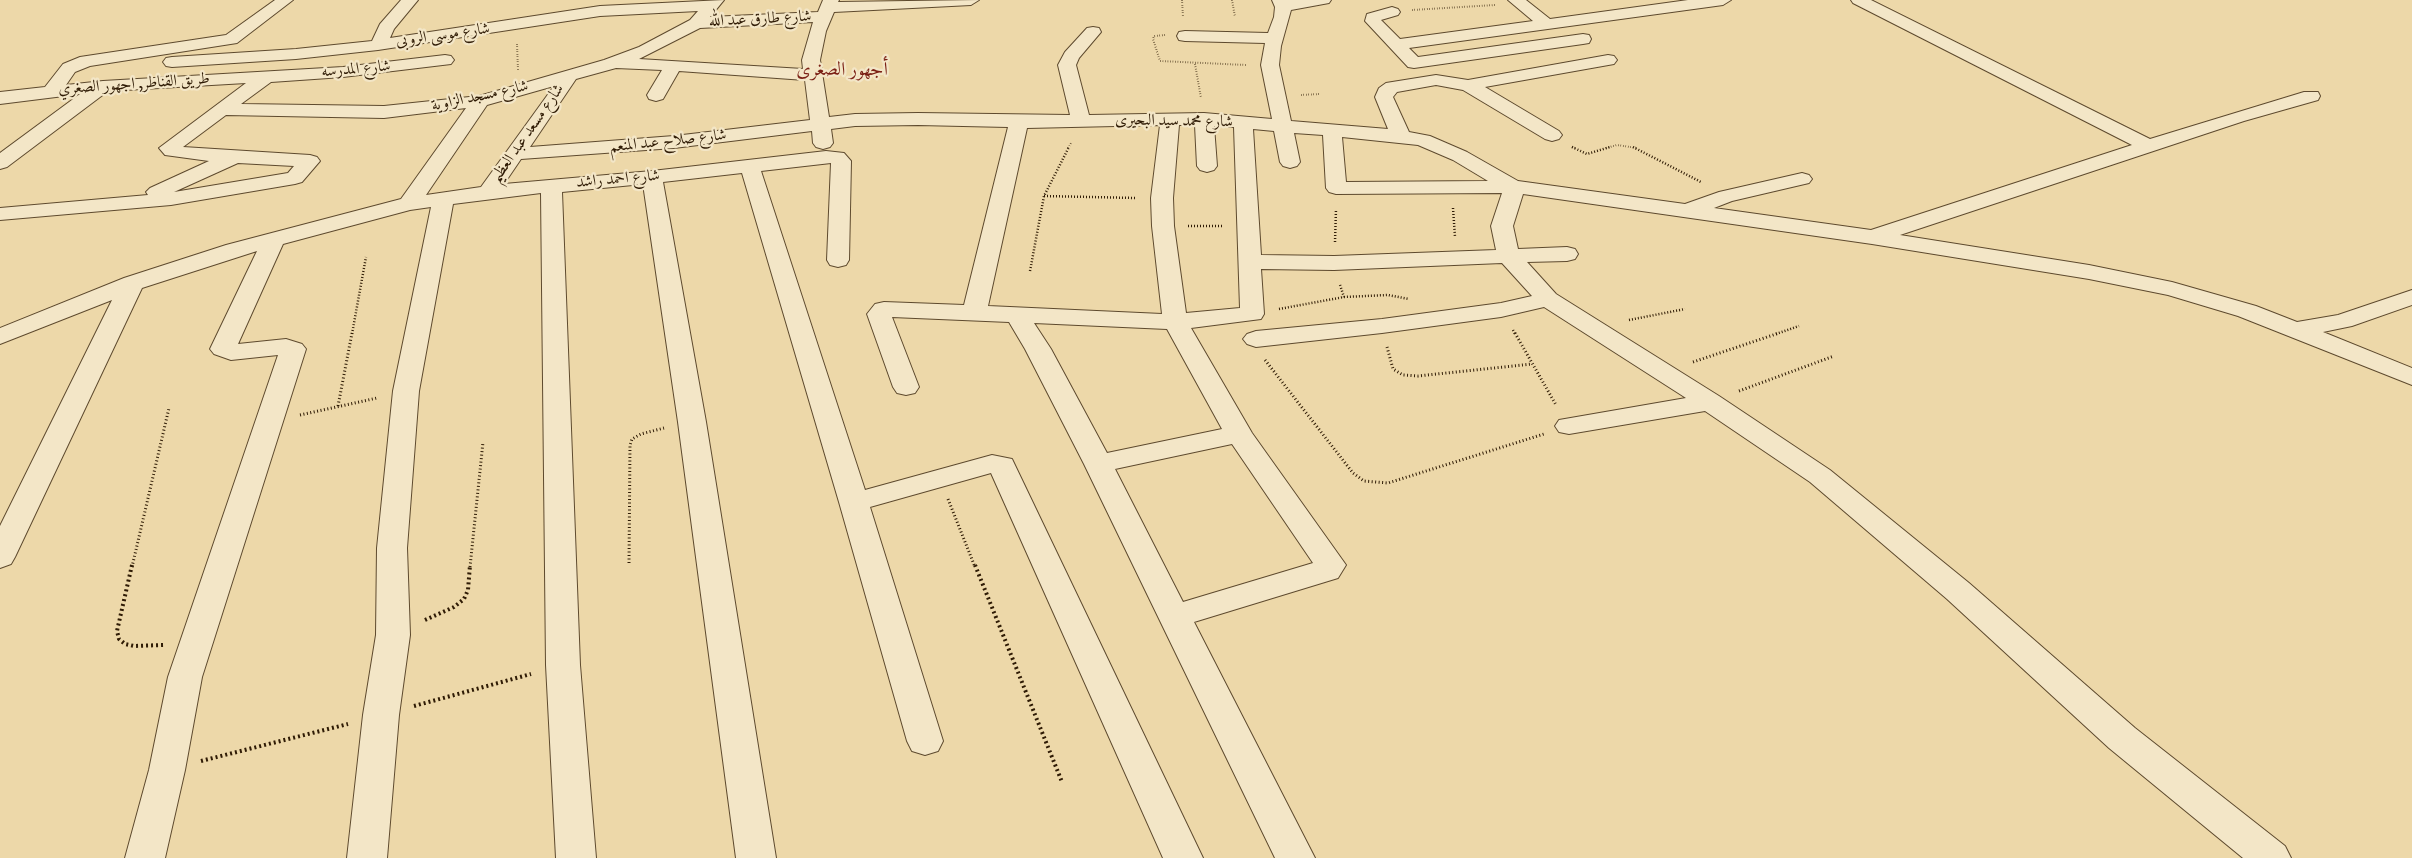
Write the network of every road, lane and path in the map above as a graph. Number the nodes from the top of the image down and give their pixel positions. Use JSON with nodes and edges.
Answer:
{"nodes":[{"id":1,"x":285,"y":0,"type":"edge"},
{"id":2,"x":410,"y":0,"type":"edge"},
{"id":3,"x":971,"y":0,"type":"edge"},
{"id":4,"x":1323,"y":0,"type":"edge"},
{"id":5,"x":1377,"y":0,"type":"edge"},
{"id":6,"x":1516,"y":0,"type":"edge"},
{"id":7,"x":1723,"y":0,"type":"edge"},
{"id":8,"x":1859,"y":0,"type":"edge"},
{"id":9,"x":715,"y":3,"type":"edge"},
{"id":10,"x":1281,"y":4,"type":"edge"},
{"id":11,"x":1476,"y":5,"type":"dead end"},
{"id":12,"x":572,"y":7,"type":"edge"},
{"id":13,"x":829,"y":8,"type":"edge"},
{"id":14,"x":1392,"y":12,"type":"junction"},
{"id":15,"x":696,"y":23,"type":"junction"},
{"id":16,"x":1547,"y":24,"type":"junction"},
{"id":17,"x":1093,"y":32,"type":"dead end"},
{"id":18,"x":1185,"y":36,"type":"dead end"},
{"id":19,"x":1274,"y":38,"type":"junction"},
{"id":20,"x":1583,"y":39,"type":"dead end"},
{"id":21,"x":517,"y":43,"type":"dead end"},
{"id":22,"x":378,"y":45,"type":"junction"},
{"id":23,"x":1395,"y":45,"type":"junction"},
{"id":24,"x":445,"y":60,"type":"dead end"},
{"id":25,"x":1608,"y":60,"type":"dead end"},
{"id":26,"x":172,"y":62,"type":"dead end"},
{"id":27,"x":1414,"y":63,"type":"junction"},
{"id":28,"x":610,"y":64,"type":"junction"},
{"id":29,"x":674,"y":65,"type":"junction"},
{"id":30,"x":1270,"y":65,"type":"junction"},
{"id":31,"x":812,"y":75,"type":"junction"},
{"id":32,"x":267,"y":76,"type":"junction"},
{"id":33,"x":569,"y":76,"type":"junction"},
{"id":34,"x":1436,"y":80,"type":"junction"},
{"id":35,"x":1468,"y":85,"type":"junction"},
{"id":36,"x":103,"y":86,"type":"junction"},
{"id":37,"x":518,"y":90,"type":"junction"},
{"id":38,"x":52,"y":91,"type":"junction"},
{"id":39,"x":656,"y":95,"type":"dead end"},
{"id":40,"x":2311,"y":96,"type":"dead end"},
{"id":41,"x":0,"y":98,"type":"edge"},
{"id":42,"x":480,"y":100,"type":"junction"},
{"id":43,"x":222,"y":109,"type":"junction"},
{"id":44,"x":1170,"y":119,"type":"junction"},
{"id":45,"x":1204,"y":119,"type":"junction"},
{"id":46,"x":1019,"y":122,"type":"junction"},
{"id":47,"x":1081,"y":122,"type":"junction"},
{"id":48,"x":1243,"y":123,"type":"junction"},
{"id":49,"x":820,"y":124,"type":"junction"},
{"id":50,"x":1281,"y":126,"type":"junction"},
{"id":51,"x":1332,"y":131,"type":"junction"},
{"id":52,"x":1552,"y":135,"type":"dead end"},
{"id":53,"x":1401,"y":136,"type":"junction"},
{"id":54,"x":2149,"y":146,"type":"junction"},
{"id":55,"x":514,"y":154,"type":"junction"},
{"id":56,"x":1583,"y":154,"type":"dead end"},
{"id":57,"x":236,"y":156,"type":"junction"},
{"id":58,"x":826,"y":157,"type":"junction"},
{"id":59,"x":1290,"y":162,"type":"dead end"},
{"id":60,"x":0,"y":163,"type":"edge"},
{"id":61,"x":750,"y":166,"type":"junction"},
{"id":62,"x":1207,"y":166,"type":"dead end"},
{"id":63,"x":652,"y":177,"type":"junction"},
{"id":64,"x":1802,"y":179,"type":"dead end"},
{"id":65,"x":551,"y":186,"type":"junction"},
{"id":66,"x":1336,"y":188,"type":"junction"},
{"id":67,"x":1452,"y":188,"type":"junction"},
{"id":68,"x":1515,"y":188,"type":"junction"},
{"id":69,"x":488,"y":192,"type":"junction"},
{"id":70,"x":1044,"y":196,"type":"junction"},
{"id":71,"x":1726,"y":196,"type":"junction"},
{"id":72,"x":443,"y":198,"type":"junction"},
{"id":73,"x":1162,"y":198,"type":"junction"},
{"id":74,"x":130,"y":204,"type":"junction"},
{"id":75,"x":410,"y":204,"type":"junction"},
{"id":76,"x":1688,"y":211,"type":"junction"},
{"id":77,"x":0,"y":214,"type":"edge"},
{"id":78,"x":1163,"y":226,"type":"junction"},
{"id":79,"x":1248,"y":226,"type":"junction"},
{"id":80,"x":1872,"y":237,"type":"junction"},
{"id":81,"x":274,"y":239,"type":"junction"},
{"id":82,"x":1567,"y":254,"type":"dead end"},
{"id":83,"x":1509,"y":257,"type":"junction"},
{"id":84,"x":366,"y":258,"type":"dead end"},
{"id":85,"x":838,"y":260,"type":"dead end"},
{"id":86,"x":1456,"y":260,"type":"junction"},
{"id":87,"x":1249,"y":262,"type":"junction"},
{"id":88,"x":1334,"y":263,"type":"junction"},
{"id":89,"x":1030,"y":271,"type":"dead end"},
{"id":90,"x":132,"y":283,"type":"junction"},
{"id":91,"x":2412,"y":297,"type":"edge"},
{"id":92,"x":1548,"y":299,"type":"junction"},
{"id":93,"x":1685,"y":309,"type":"dead end"},
{"id":94,"x":1501,"y":310,"type":"junction"},
{"id":95,"x":975,"y":312,"type":"junction"},
{"id":96,"x":1016,"y":314,"type":"junction"},
{"id":97,"x":1252,"y":314,"type":"junction"},
{"id":98,"x":1424,"y":320,"type":"junction"},
{"id":99,"x":1175,"y":322,"type":"junction"},
{"id":100,"x":1382,"y":326,"type":"junction"},
{"id":101,"x":1799,"y":326,"type":"dead end"},
{"id":102,"x":1593,"y":328,"type":"junction"},
{"id":103,"x":2295,"y":330,"type":"junction"},
{"id":104,"x":0,"y":337,"type":"edge"},
{"id":105,"x":1256,"y":340,"type":"joint"},
{"id":106,"x":1834,"y":356,"type":"dead end"},
{"id":107,"x":1532,"y":364,"type":"junction"},
{"id":108,"x":1663,"y":372,"type":"junction"},
{"id":109,"x":2412,"y":377,"type":"edge"},
{"id":110,"x":906,"y":387,"type":"dead end"},
{"id":111,"x":406,"y":391,"type":"junction"},
{"id":112,"x":1710,"y":402,"type":"junction"},
{"id":113,"x":169,"y":408,"type":"dead end"},
{"id":114,"x":692,"y":422,"type":"junction"},
{"id":115,"x":1569,"y":426,"type":"junction"},
{"id":116,"x":1239,"y":434,"type":"junction"},
{"id":117,"x":483,"y":442,"type":"dead end"},
{"id":118,"x":1098,"y":464,"type":"junction"},
{"id":119,"x":940,"y":479,"type":"junction"},
{"id":120,"x":854,"y":502,"type":"junction"},
{"id":121,"x":0,"y":557,"type":"edge"},
{"id":122,"x":629,"y":563,"type":"dead end"},
{"id":123,"x":1175,"y":616,"type":"junction"},
{"id":124,"x":393,"y":635,"type":"junction"},
{"id":125,"x":196,"y":643,"type":"junction"},
{"id":126,"x":564,"y":666,"type":"junction"},
{"id":127,"x":381,"y":715,"type":"junction"},
{"id":128,"x":925,"y":741,"type":"dead end"},
{"id":129,"x":167,"y":770,"type":"junction"},
{"id":130,"x":1062,"y":782,"type":"dead end"},
{"id":131,"x":145,"y":858,"type":"edge"},
{"id":132,"x":368,"y":858,"type":"edge"},
{"id":133,"x":576,"y":858,"type":"edge"},
{"id":134,"x":756,"y":858,"type":"edge"},
{"id":135,"x":1183,"y":858,"type":"edge"},
{"id":136,"x":1295,"y":858,"type":"edge"},
{"id":137,"x":2271,"y":858,"type":"edge"}],
"edges":[{"from":1,"to":38,"type":"street"},
{"from":2,"to":22,"type":"street"},
{"from":3,"to":13,"type":"street","name":"شارع طارق عبد الله"},
{"from":4,"to":10,"type":"street"},
{"from":5,"to":14,"type":"street"},
{"from":6,"to":16,"type":"street"},
{"from":7,"to":16,"type":"street"},
{"from":8,"to":54,"type":"street"},
{"from":9,"to":12,"type":"street","name":"شارع موسى الروبى"},
{"from":9,"to":15,"type":"street","name":"شارع مسجد الزاوية"},
{"from":10,"to":19,"type":"street"},
{"from":11,"to":14,"type":"path"},
{"from":12,"to":22,"type":"street","name":"شارع موسى الروبى"},
{"from":13,"to":15,"type":"street","name":"شارع طارق عبد الله"},
{"from":13,"to":31,"type":"street"},
{"from":14,"to":23,"type":"street"},
{"from":15,"to":28,"type":"street","name":"شارع مسجد الزاوية"},
{"from":16,"to":23,"type":"street"},
{"from":17,"to":47,"type":"street"},
{"from":18,"to":19,"type":"street"},
{"from":19,"to":30,"type":"street"},
{"from":20,"to":27,"type":"street"},
{"from":21,"to":37,"type":"path"},
{"from":22,"to":26,"type":"street","name":"شارع موسى الروبى"},
{"from":23,"to":27,"type":"street"},
{"from":24,"to":32,"type":"street","name":"شارع المدرسه"},
{"from":25,"to":35,"type":"street"},
{"from":27,"to":34,"type":"street"},
{"from":28,"to":29,"type":"street"},
{"from":28,"to":33,"type":"street","name":"شارع مسجد الزاوية"},
{"from":29,"to":31,"type":"street"},
{"from":29,"to":39,"type":"street"},
{"from":30,"to":45,"type":"path"},
{"from":30,"to":50,"type":"street"},
{"from":31,"to":49,"type":"street"},
{"from":32,"to":36,"type":"street","name":"طريق القناطر, اجهور الصغري"},
{"from":32,"to":43,"type":"street"},
{"from":33,"to":37,"type":"street","name":"شارع مسجد الزاوية"},
{"from":33,"to":55,"type":"street","name":"شارع مسعد عبد العظيم"},
{"from":34,"to":35,"type":"street"},
{"from":34,"to":53,"type":"street"},
{"from":35,"to":52,"type":"street"},
{"from":36,"to":38,"type":"street","name":"طريق القناطر, اجهور الصغري"},
{"from":36,"to":60,"type":"street"},
{"from":37,"to":42,"type":"street","name":"شارع مسجد الزاوية"},
{"from":38,"to":41,"type":"street","name":"طريق القناطر, اجهور الصغري"},
{"from":40,"to":54,"type":"street"},
{"from":42,"to":43,"type":"street","name":"شارع مسجد الزاوية"},
{"from":42,"to":75,"type":"street"},
{"from":43,"to":57,"type":"street"},
{"from":44,"to":45,"type":"street","name":"شارع محمد سيد البحيرى"},
{"from":44,"to":47,"type":"street","name":"شارع محمد سيد البحيرى"},
{"from":44,"to":73,"type":"street"},
{"from":45,"to":48,"type":"street","name":"شارع محمد سيد البحيرى"},
{"from":45,"to":62,"type":"street"},
{"from":46,"to":47,"type":"street","name":"شارع محمد سيد البحيرى"},
{"from":46,"to":49,"type":"street","name":"شارع محمد سيد البحيرى"},
{"from":46,"to":95,"type":"street"},
{"from":47,"to":70,"type":"path"},
{"from":48,"to":50,"type":"street","name":"شارع محمد سيد البحيرى"},
{"from":48,"to":79,"type":"street"},
{"from":49,"to":55,"type":"street","name":"شارع صلاح عبد المنعم"},
{"from":49,"to":58,"type":"street"},
{"from":50,"to":51,"type":"street","name":"شارع محمد سيد البحيرى"},
{"from":50,"to":59,"type":"street"},
{"from":51,"to":53,"type":"street","name":"شارع محمد سيد البحيرى"},
{"from":51,"to":66,"type":"street"},
{"from":53,"to":68,"type":"street","name":"شارع محمد سيد البحيرى"},
{"from":54,"to":80,"type":"street"},
{"from":55,"to":69,"type":"street","name":"شارع مسعد عبد العظيم"},
{"from":56,"to":71,"type":"path"},
{"from":57,"to":74,"type":"street"},
{"from":57,"to":74,"type":"street"},
{"from":58,"to":61,"type":"street","name":"شارع احمد راشد"},
{"from":58,"to":85,"type":"street"},
{"from":61,"to":63,"type":"street","name":"شارع احمد راشد"},
{"from":61,"to":120,"type":"street"},
{"from":63,"to":65,"type":"street","name":"شارع احمد راشد"},
{"from":63,"to":114,"type":"street"},
{"from":64,"to":71,"type":"street"},
{"from":65,"to":69,"type":"street","name":"شارع احمد راشد"},
{"from":65,"to":126,"type":"street"},
{"from":66,"to":67,"type":"street"},
{"from":66,"to":88,"type":"path"},
{"from":67,"to":68,"type":"street"},
{"from":67,"to":86,"type":"path"},
{"from":68,"to":76,"type":"street"},
{"from":68,"to":83,"type":"street"},
{"from":69,"to":72,"type":"street","name":"شارع احمد راشد"},
{"from":70,"to":73,"type":"path"},
{"from":70,"to":89,"type":"path"},
{"from":71,"to":76,"type":"street"},
{"from":72,"to":75,"type":"street","name":"شارع احمد راشد"},
{"from":72,"to":111,"type":"street"},
{"from":73,"to":78,"type":"street"},
{"from":74,"to":77,"type":"street"},
{"from":75,"to":81,"type":"street","name":"شارع احمد راشد"},
{"from":76,"to":80,"type":"street"},
{"from":78,"to":79,"type":"path"},
{"from":78,"to":99,"type":"street"},
{"from":79,"to":87,"type":"street"},
{"from":80,"to":103,"type":"street"},
{"from":81,"to":90,"type":"street","name":"شارع احمد راشد"},
{"from":81,"to":125,"type":"street"},
{"from":82,"to":83,"type":"street"},
{"from":83,"to":86,"type":"street"},
{"from":83,"to":92,"type":"street"},
{"from":84,"to":111,"type":"path"},
{"from":86,"to":88,"type":"street"},
{"from":87,"to":88,"type":"street"},
{"from":87,"to":97,"type":"street"},
{"from":90,"to":104,"type":"street","name":"شارع احمد راشد"},
{"from":90,"to":121,"type":"street"},
{"from":91,"to":103,"type":"street"},
{"from":92,"to":94,"type":"street"},
{"from":92,"to":102,"type":"street"},
{"from":93,"to":102,"type":"path"},
{"from":94,"to":98,"type":"street"},
{"from":94,"to":107,"type":"path"},
{"from":95,"to":96,"type":"street"},
{"from":95,"to":110,"type":"street"},
{"from":96,"to":99,"type":"street"},
{"from":96,"to":118,"type":"street"},
{"from":97,"to":98,"type":"path"},
{"from":97,"to":99,"type":"street"},
{"from":98,"to":100,"type":"street"},
{"from":99,"to":116,"type":"street"},
{"from":100,"to":105,"type":"street"},
{"from":100,"to":107,"type":"path"},
{"from":101,"to":108,"type":"path"},
{"from":102,"to":108,"type":"street"},
{"from":103,"to":109,"type":"street"},
{"from":105,"to":115,"type":"path"},
{"from":106,"to":112,"type":"path"},
{"from":107,"to":115,"type":"path"},
{"from":108,"to":112,"type":"street"},
{"from":111,"to":124,"type":"street"},
{"from":112,"to":115,"type":"street"},
{"from":112,"to":137,"type":"street"},
{"from":113,"to":125,"type":"path"},
{"from":114,"to":122,"type":"path"},
{"from":114,"to":134,"type":"street"},
{"from":116,"to":118,"type":"street"},
{"from":116,"to":123,"type":"street"},
{"from":117,"to":124,"type":"path"},
{"from":118,"to":123,"type":"street"},
{"from":119,"to":120,"type":"street"},
{"from":119,"to":130,"type":"path"},
{"from":119,"to":135,"type":"street"},
{"from":120,"to":128,"type":"street"},
{"from":123,"to":136,"type":"street"},
{"from":124,"to":127,"type":"street"},
{"from":125,"to":129,"type":"street"},
{"from":126,"to":127,"type":"path"},
{"from":126,"to":133,"type":"street"},
{"from":127,"to":129,"type":"path"},
{"from":127,"to":132,"type":"street"},
{"from":129,"to":131,"type":"street"}]}
